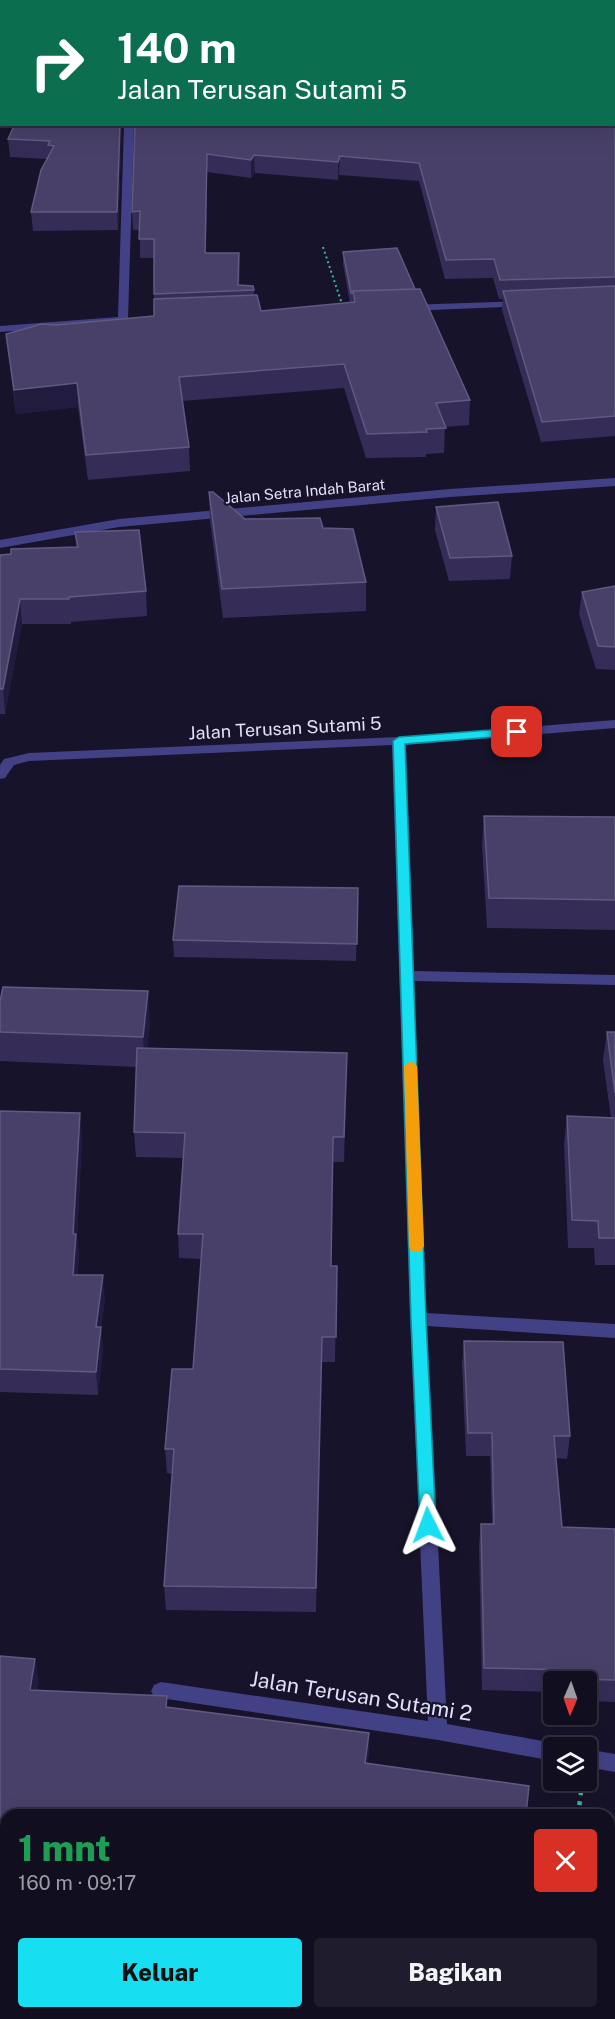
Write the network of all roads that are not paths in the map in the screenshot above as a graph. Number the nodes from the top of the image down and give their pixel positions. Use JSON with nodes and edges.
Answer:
{"nodes":[{"id":1,"x":129,"y":126,"type":"edge"},
{"id":2,"x":533,"y":303,"type":"edge"},
{"id":3,"x":344,"y":311,"type":"edge"},
{"id":4,"x":0,"y":329,"type":"edge"},
{"id":5,"x":615,"y":482,"type":"edge"},
{"id":6,"x":0,"y":544,"type":"edge"},
{"id":7,"x":615,"y":724,"type":"edge"},
{"id":8,"x":399,"y":741,"type":"junction"},
{"id":9,"x":0,"y":775,"type":"edge"},
{"id":10,"x":407,"y":976,"type":"junction"},
{"id":11,"x":615,"y":980,"type":"edge"},
{"id":12,"x":418,"y":1319,"type":"junction"},
{"id":13,"x":615,"y":1331,"type":"edge"},
{"id":14,"x":161,"y":1690,"type":"dead end"},
{"id":15,"x":438,"y":1731,"type":"junction"},
{"id":16,"x":543,"y":1750,"type":"edge"},
{"id":17,"x":597,"y":1760,"type":"edge"},
{"id":18,"x":615,"y":1763,"type":"edge"}],
"edges":[{"from":1,"to":4,"type":"street"},
{"from":2,"to":3,"type":"street"},
{"from":5,"to":6,"type":"street","name":"Jalan Setra Indah Barat"},
{"from":7,"to":8,"type":"street","name":"Jalan Terusan Sutami 5"},
{"from":8,"to":9,"type":"street","name":"Jalan Terusan Sutami 5"},
{"from":8,"to":10,"type":"street"},
{"from":10,"to":11,"type":"street"},
{"from":10,"to":12,"type":"street"},
{"from":12,"to":13,"type":"street"},
{"from":12,"to":15,"type":"street"},
{"from":14,"to":15,"type":"street","name":"Jalan Terusan Sutami 2"},
{"from":15,"to":16,"type":"street","name":"Jalan Terusan Sutami 2"},
{"from":17,"to":18,"type":"street"}]}
